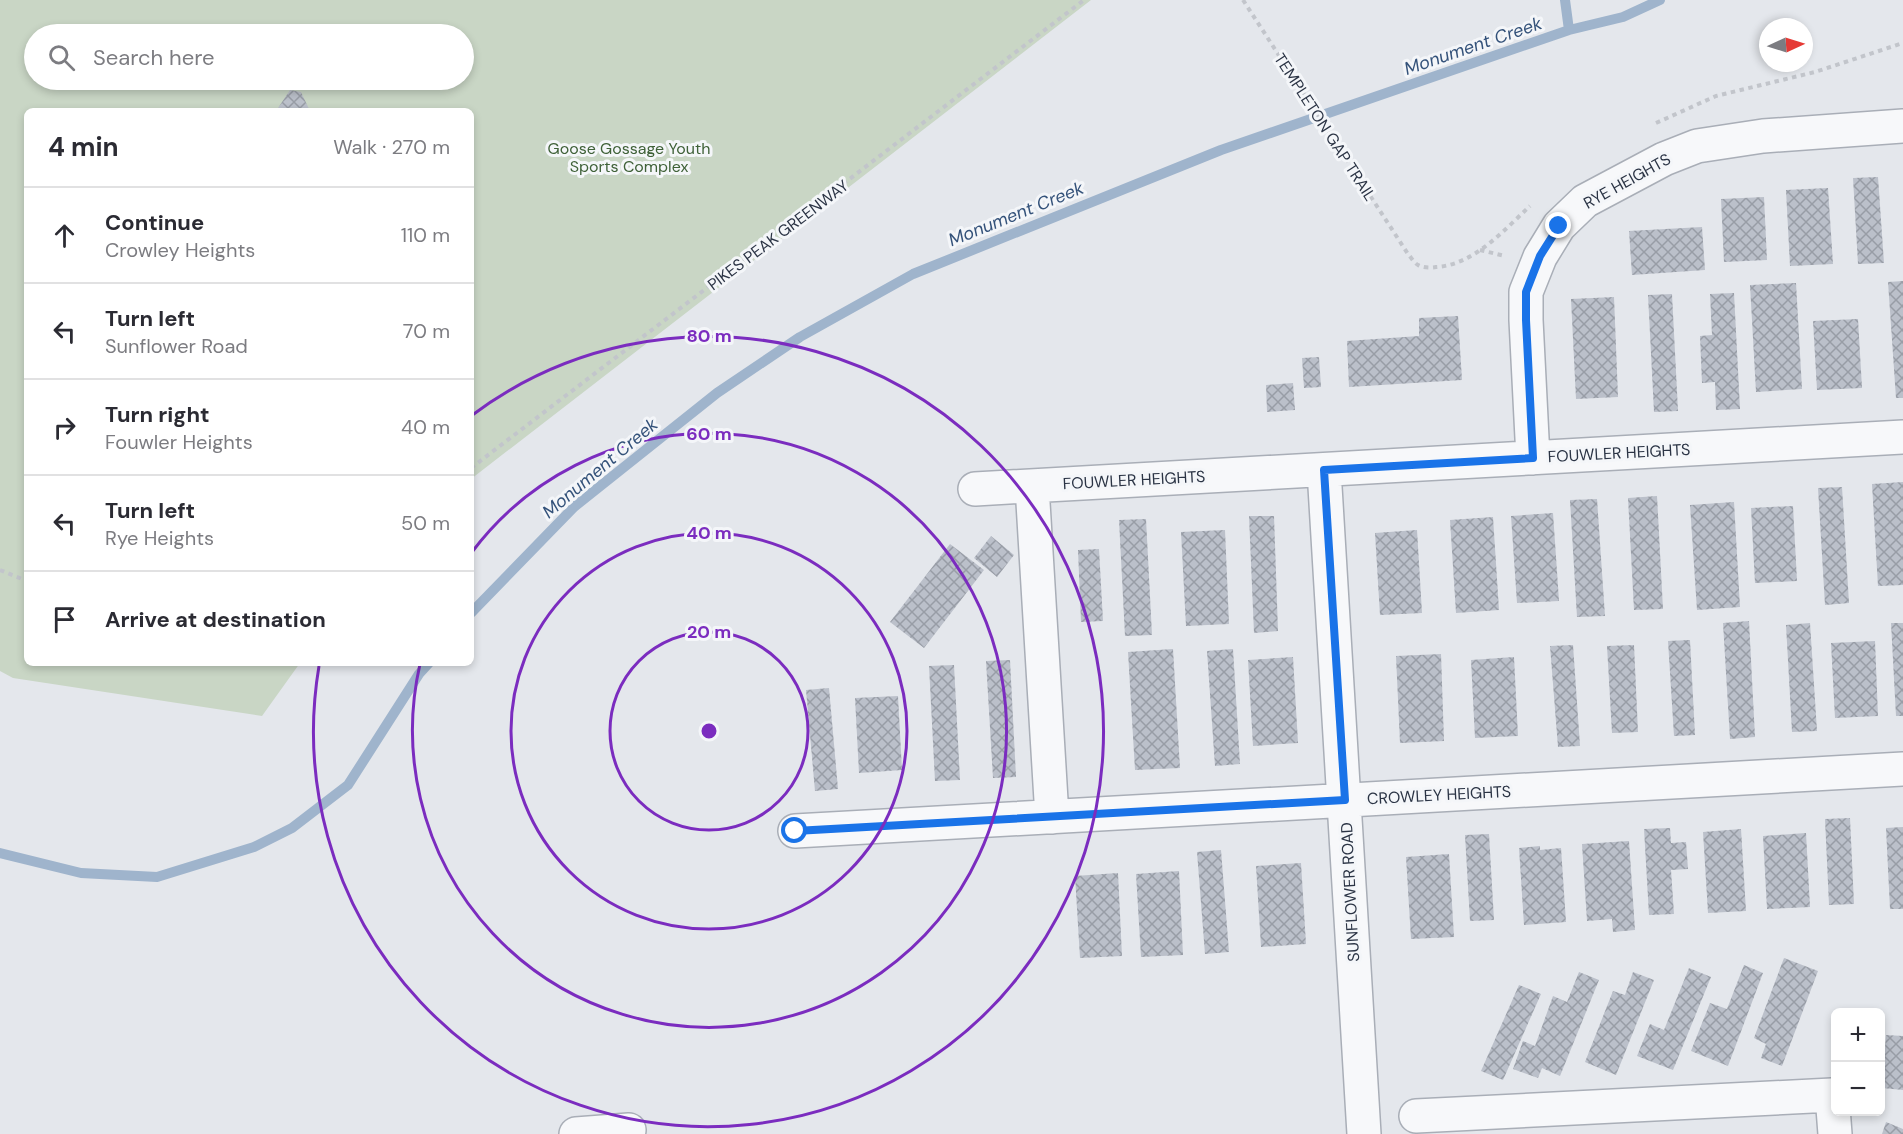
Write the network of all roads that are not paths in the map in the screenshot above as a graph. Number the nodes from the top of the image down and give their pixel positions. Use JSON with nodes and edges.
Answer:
{"nodes":[{"id":1,"x":1903,"y":126,"type":"edge"},
{"id":2,"x":1903,"y":437,"type":"edge"},
{"id":3,"x":1533,"y":458,"type":"junction"},
{"id":4,"x":1324,"y":470,"type":"junction"},
{"id":5,"x":1032,"y":486,"type":"junction"},
{"id":6,"x":975,"y":489,"type":"dead end"},
{"id":7,"x":1903,"y":769,"type":"edge"},
{"id":8,"x":1345,"y":800,"type":"junction"},
{"id":9,"x":1052,"y":817,"type":"junction"},
{"id":10,"x":795,"y":831,"type":"dead end"},
{"id":11,"x":1416,"y":1116,"type":"dead end"},
{"id":12,"x":629,"y":1130,"type":"dead end"},
{"id":13,"x":576,"y":1134,"type":"edge"},
{"id":14,"x":1364,"y":1134,"type":"edge"},
{"id":15,"x":1835,"y":1134,"type":"edge"}],
"edges":[{"from":1,"to":3,"type":"street","name":"RYE HEIGHTS"},
{"from":2,"to":3,"type":"street","name":"FOUWLER HEIGHTS"},
{"from":3,"to":4,"type":"street","name":"FOUWLER HEIGHTS"},
{"from":4,"to":5,"type":"street","name":"FOUWLER HEIGHTS"},
{"from":4,"to":8,"type":"street","name":"SUNFLOWER ROAD"},
{"from":5,"to":6,"type":"street","name":"FOUWLER HEIGHTS"},
{"from":5,"to":9,"type":"street"},
{"from":7,"to":8,"type":"street","name":"CROWLEY HEIGHTS"},
{"from":8,"to":9,"type":"street","name":"CROWLEY HEIGHTS"},
{"from":8,"to":14,"type":"street","name":"SUNFLOWER ROAD"},
{"from":9,"to":10,"type":"street","name":"CROWLEY HEIGHTS"},
{"from":11,"to":15,"type":"street"},
{"from":12,"to":13,"type":"street"}]}
